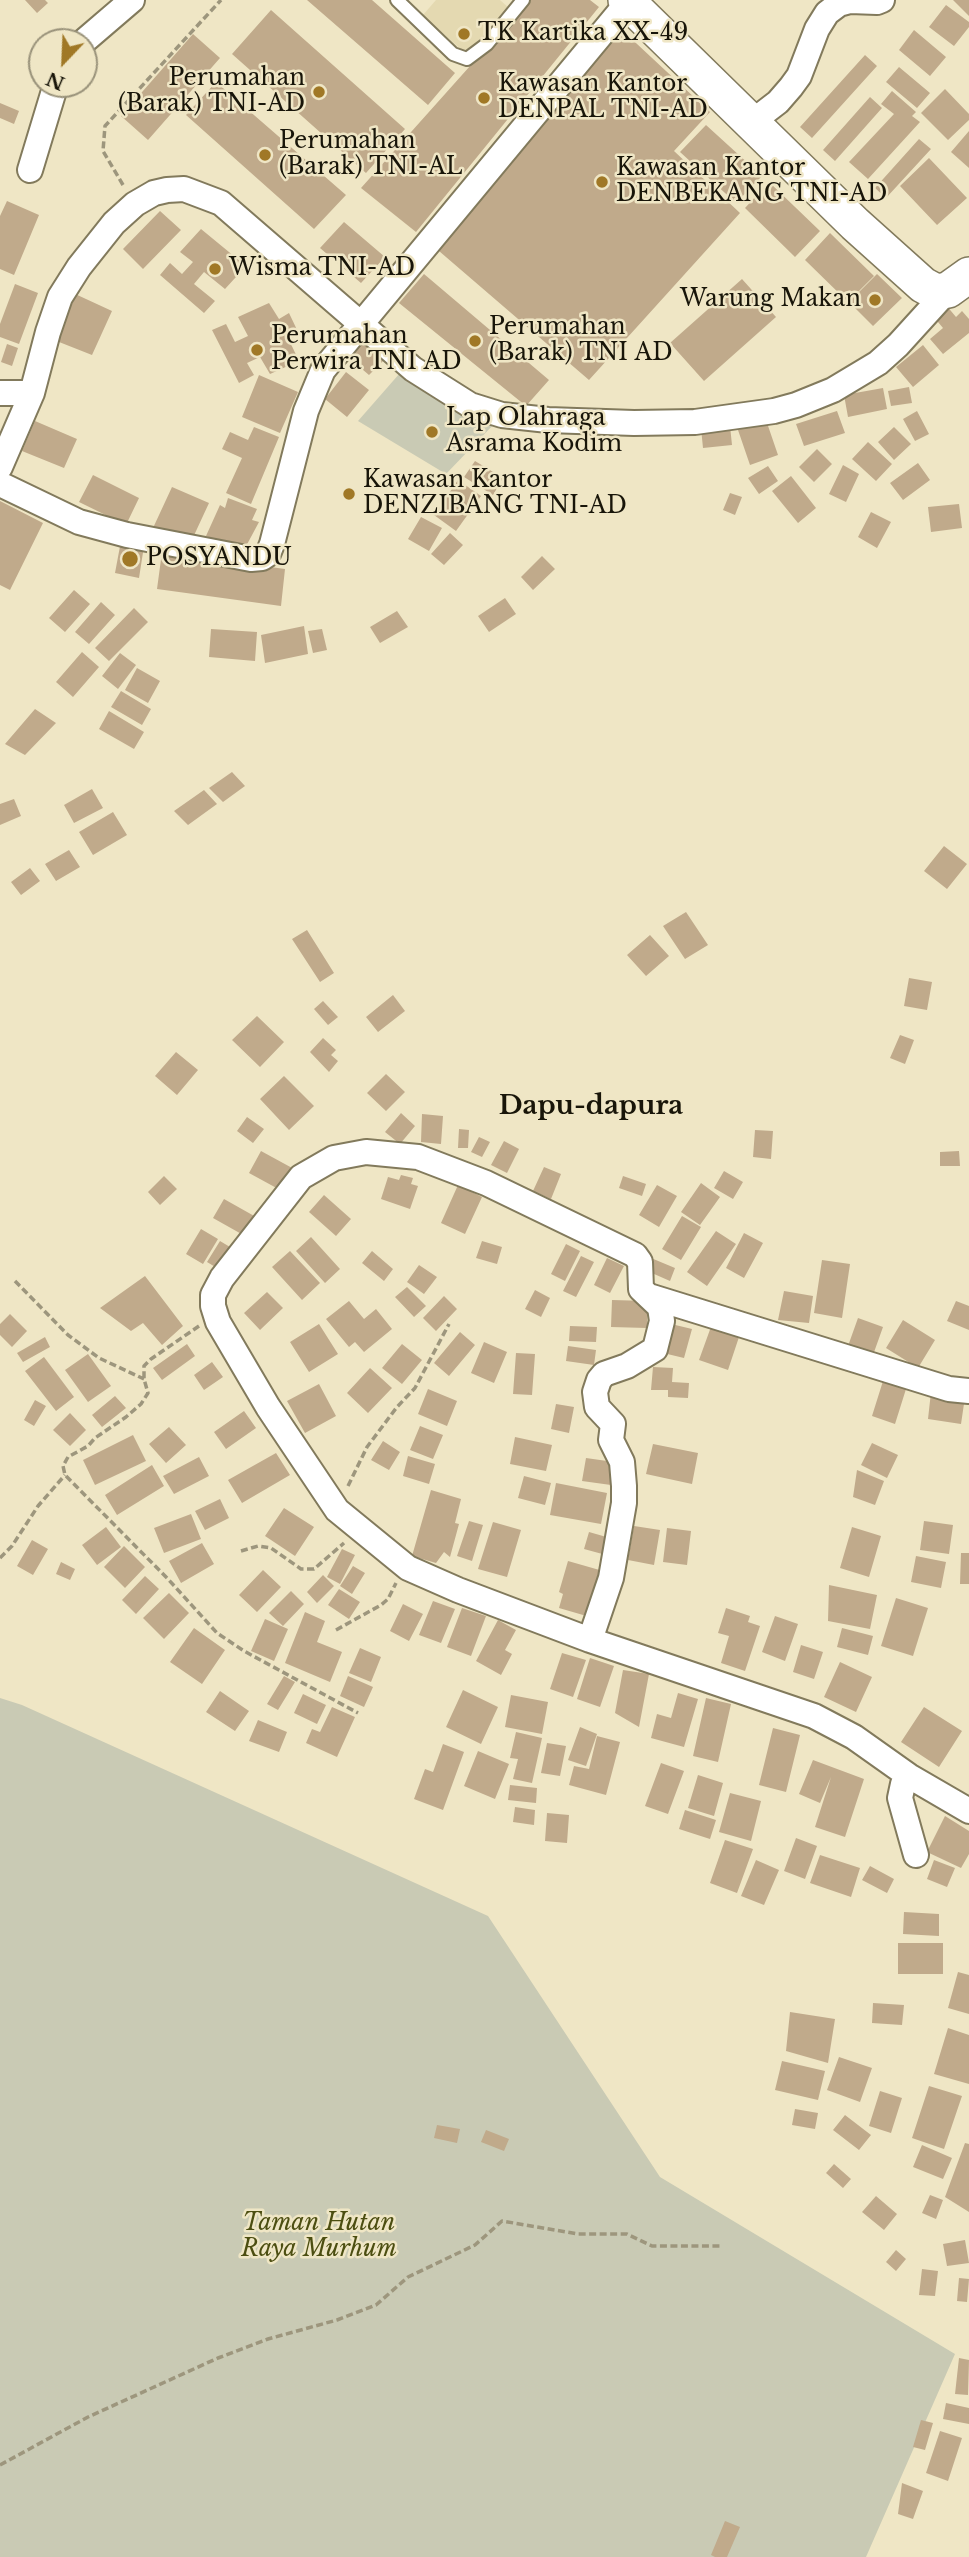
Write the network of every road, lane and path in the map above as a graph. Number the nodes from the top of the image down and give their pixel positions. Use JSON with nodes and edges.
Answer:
{"nodes":[{"id":1,"x":132,"y":0,"type":"edge"},
{"id":2,"x":220,"y":0,"type":"edge"},
{"id":3,"x":397,"y":0,"type":"edge"},
{"id":4,"x":523,"y":0,"type":"edge"},
{"id":5,"x":882,"y":0,"type":"edge"},
{"id":6,"x":627,"y":1,"type":"edge"},
{"id":7,"x":98,"y":29,"type":"edge"},
{"id":8,"x":52,"y":98,"type":"edge"},
{"id":9,"x":752,"y":122,"type":"junction"},
{"id":10,"x":30,"y":170,"type":"dead end"},
{"id":11,"x":135,"y":204,"type":"junction"},
{"id":12,"x":958,"y":282,"type":"edge"},
{"id":13,"x":360,"y":324,"type":"junction"},
{"id":14,"x":0,"y":393,"type":"edge"},
{"id":15,"x":32,"y":393,"type":"junction"},
{"id":16,"x":0,"y":467,"type":"edge"},
{"id":17,"x":0,"y":484,"type":"edge"},
{"id":18,"x":15,"y":1281,"type":"dead end"},
{"id":19,"x":649,"y":1296,"type":"junction"},
{"id":20,"x":218,"y":1322,"type":"junction"},
{"id":21,"x":449,"y":1324,"type":"dead end"},
{"id":22,"x":144,"y":1379,"type":"junction"},
{"id":23,"x":969,"y":1391,"type":"edge"},
{"id":24,"x":65,"y":1475,"type":"junction"},
{"id":25,"x":337,"y":1510,"type":"junction"},
{"id":26,"x":358,"y":1530,"type":"junction"},
{"id":27,"x":241,"y":1551,"type":"dead end"},
{"id":28,"x":0,"y":1558,"type":"edge"},
{"id":29,"x":408,"y":1568,"type":"junction"},
{"id":30,"x":336,"y":1630,"type":"dead end"},
{"id":31,"x":590,"y":1640,"type":"junction"},
{"id":32,"x":358,"y":1713,"type":"dead end"},
{"id":33,"x":909,"y":1776,"type":"junction"},
{"id":34,"x":969,"y":1811,"type":"edge"},
{"id":35,"x":916,"y":1855,"type":"dead end"},
{"id":36,"x":722,"y":2246,"type":"dead end"},
{"id":37,"x":0,"y":2465,"type":"edge"}],
"edges":[{"from":1,"to":7,"type":"street"},
{"from":2,"to":11,"type":"path"},
{"from":3,"to":4,"type":"lane"},
{"from":5,"to":9,"type":"street"},
{"from":6,"to":9,"type":"main road"},
{"from":6,"to":13,"type":"street"},
{"from":8,"to":10,"type":"street"},
{"from":9,"to":12,"type":"main road"},
{"from":11,"to":13,"type":"street"},
{"from":11,"to":15,"type":"street"},
{"from":12,"to":13,"type":"street"},
{"from":13,"to":17,"type":"street"},
{"from":14,"to":15,"type":"street"},
{"from":15,"to":16,"type":"street"},
{"from":18,"to":22,"type":"path"},
{"from":19,"to":20,"type":"street"},
{"from":19,"to":23,"type":"street"},
{"from":19,"to":31,"type":"street"},
{"from":20,"to":22,"type":"path"},
{"from":20,"to":25,"type":"street"},
{"from":21,"to":25,"type":"path"},
{"from":22,"to":24,"type":"path"},
{"from":24,"to":28,"type":"path"},
{"from":24,"to":32,"type":"path"},
{"from":25,"to":26,"type":"street"},
{"from":26,"to":27,"type":"path"},
{"from":26,"to":29,"type":"street"},
{"from":29,"to":30,"type":"path"},
{"from":29,"to":31,"type":"street"},
{"from":31,"to":33,"type":"street"},
{"from":33,"to":34,"type":"street"},
{"from":33,"to":35,"type":"street"},
{"from":36,"to":37,"type":"path"}]}
